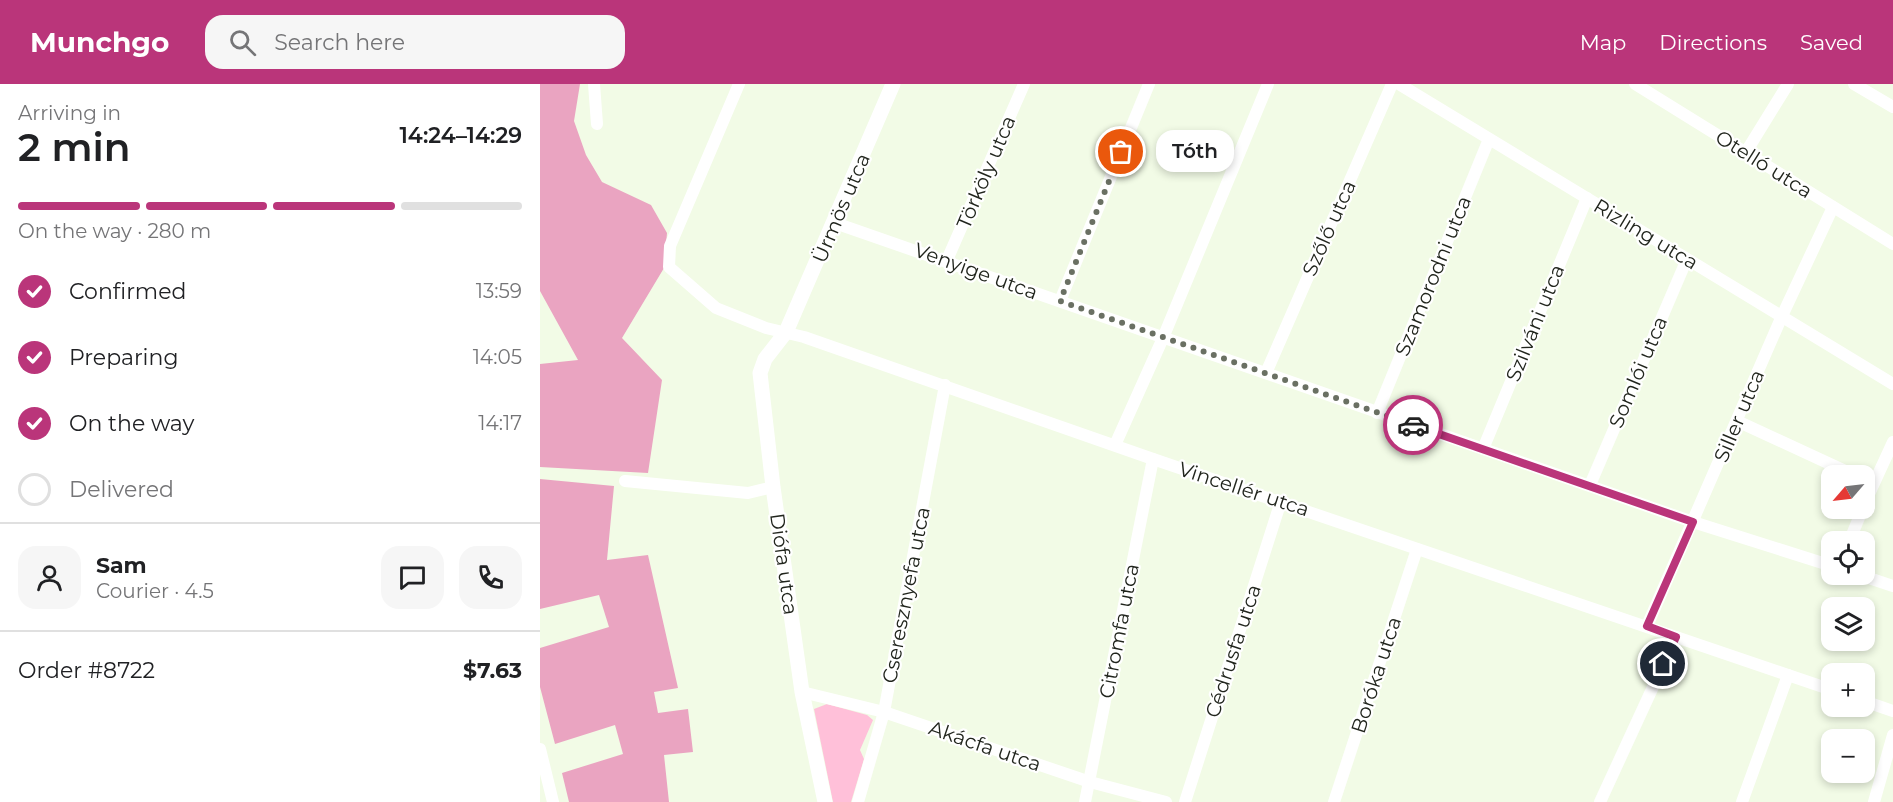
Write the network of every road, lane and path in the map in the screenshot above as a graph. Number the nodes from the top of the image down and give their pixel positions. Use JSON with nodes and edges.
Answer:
{"nodes":[{"id":1,"x":594,"y":84,"type":"edge"},
{"id":2,"x":739,"y":84,"type":"edge"},
{"id":3,"x":893,"y":84,"type":"edge"},
{"id":4,"x":1024,"y":84,"type":"edge"},
{"id":5,"x":1149,"y":84,"type":"edge"},
{"id":6,"x":1268,"y":84,"type":"edge"},
{"id":7,"x":1392,"y":84,"type":"edge"},
{"id":8,"x":1399,"y":84,"type":"edge"},
{"id":9,"x":1635,"y":84,"type":"edge"},
{"id":10,"x":1788,"y":84,"type":"edge"},
{"id":11,"x":1854,"y":84,"type":"edge"},
{"id":12,"x":1893,"y":107,"type":"edge"},
{"id":13,"x":597,"y":124,"type":"dead end"},
{"id":14,"x":1489,"y":139,"type":"junction"},
{"id":15,"x":1746,"y":152,"type":"junction"},
{"id":16,"x":1587,"y":198,"type":"junction"},
{"id":17,"x":1833,"y":207,"type":"junction"},
{"id":18,"x":835,"y":223,"type":"junction"},
{"id":19,"x":1893,"y":244,"type":"edge"},
{"id":20,"x":1687,"y":259,"type":"junction"},
{"id":21,"x":947,"y":260,"type":"junction"},
{"id":22,"x":1060,"y":301,"type":"junction"},
{"id":23,"x":1782,"y":316,"type":"junction"},
{"id":24,"x":786,"y":332,"type":"junction"},
{"id":25,"x":1163,"y":338,"type":"junction"},
{"id":26,"x":1266,"y":372,"type":"junction"},
{"id":27,"x":1893,"y":384,"type":"edge"},
{"id":28,"x":945,"y":386,"type":"junction"},
{"id":29,"x":1377,"y":413,"type":"junction"},
{"id":30,"x":1737,"y":421,"type":"junction"},
{"id":31,"x":1893,"y":442,"type":"edge"},
{"id":32,"x":1115,"y":445,"type":"junction"},
{"id":33,"x":1484,"y":448,"type":"junction"},
{"id":34,"x":1153,"y":459,"type":"junction"},
{"id":35,"x":1832,"y":465,"type":"edge"},
{"id":36,"x":1875,"y":472,"type":"edge"},
{"id":37,"x":626,"y":481,"type":"dead end"},
{"id":38,"x":1590,"y":485,"type":"junction"},
{"id":39,"x":773,"y":487,"type":"junction"},
{"id":40,"x":1281,"y":501,"type":"junction"},
{"id":41,"x":1693,"y":522,"type":"junction"},
{"id":42,"x":1417,"y":549,"type":"junction"},
{"id":43,"x":1821,"y":563,"type":"edge"},
{"id":44,"x":1875,"y":580,"type":"edge"},
{"id":45,"x":1893,"y":586,"type":"edge"},
{"id":46,"x":1647,"y":626,"type":"junction"},
{"id":47,"x":1676,"y":637,"type":"junction"},
{"id":48,"x":1788,"y":675,"type":"junction"},
{"id":49,"x":1821,"y":686,"type":"edge"},
{"id":50,"x":802,"y":692,"type":"junction"},
{"id":51,"x":1875,"y":705,"type":"edge"},
{"id":52,"x":1893,"y":711,"type":"edge"},
{"id":53,"x":884,"y":712,"type":"junction"},
{"id":54,"x":1893,"y":735,"type":"edge"},
{"id":55,"x":540,"y":750,"type":"edge"},
{"id":56,"x":1087,"y":792,"type":"edge"},
{"id":57,"x":553,"y":802,"type":"edge"},
{"id":58,"x":825,"y":802,"type":"edge"},
{"id":59,"x":858,"y":802,"type":"edge"},
{"id":60,"x":1075,"y":802,"type":"edge"},
{"id":61,"x":1166,"y":802,"type":"edge"},
{"id":62,"x":1185,"y":802,"type":"edge"},
{"id":63,"x":1334,"y":802,"type":"edge"},
{"id":64,"x":1600,"y":802,"type":"edge"},
{"id":65,"x":1742,"y":802,"type":"edge"},
{"id":66,"x":1874,"y":802,"type":"edge"}],
"edges":[{"from":1,"to":13,"type":"street"},
{"from":2,"to":24,"type":"street","name":"Vincellér utca"},
{"from":3,"to":18,"type":"street","name":"Ürmös utca"},
{"from":4,"to":21,"type":"street","name":"Törköly utca"},
{"from":5,"to":22,"type":"street"},
{"from":6,"to":25,"type":"street"},
{"from":7,"to":26,"type":"street","name":"Szőlő utca"},
{"from":8,"to":14,"type":"street","name":"Rizling utca"},
{"from":9,"to":15,"type":"street","name":"Otelló utca"},
{"from":10,"to":15,"type":"street"},
{"from":11,"to":12,"type":"street"},
{"from":14,"to":16,"type":"street","name":"Rizling utca"},
{"from":14,"to":29,"type":"street","name":"Szamorodni utca"},
{"from":15,"to":17,"type":"street","name":"Otelló utca"},
{"from":16,"to":20,"type":"street","name":"Rizling utca"},
{"from":16,"to":33,"type":"street","name":"Szilváni utca"},
{"from":17,"to":19,"type":"street","name":"Otelló utca"},
{"from":17,"to":23,"type":"street","name":"Siller utca"},
{"from":18,"to":21,"type":"street","name":"Venyige utca"},
{"from":18,"to":24,"type":"street","name":"Ürmös utca"},
{"from":20,"to":23,"type":"street","name":"Rizling utca"},
{"from":20,"to":38,"type":"street","name":"Somlói utca"},
{"from":21,"to":22,"type":"street","name":"Venyige utca"},
{"from":22,"to":25,"type":"street","name":"Venyige utca"},
{"from":23,"to":27,"type":"street","name":"Rizling utca"},
{"from":23,"to":30,"type":"street","name":"Siller utca"},
{"from":24,"to":28,"type":"street","name":"Vincellér utca"},
{"from":24,"to":39,"type":"street","name":"Diófa utca"},
{"from":25,"to":26,"type":"street","name":"Venyige utca"},
{"from":25,"to":32,"type":"street"},
{"from":26,"to":29,"type":"street","name":"Venyige utca"},
{"from":28,"to":32,"type":"street","name":"Vincellér utca"},
{"from":28,"to":53,"type":"street","name":"Cseresznyefa utca"},
{"from":29,"to":33,"type":"street","name":"Venyige utca"},
{"from":30,"to":35,"type":"street"},
{"from":30,"to":41,"type":"street","name":"Siller utca"},
{"from":31,"to":36,"type":"street"},
{"from":32,"to":34,"type":"street","name":"Vincellér utca"},
{"from":33,"to":38,"type":"street","name":"Venyige utca"},
{"from":34,"to":40,"type":"street","name":"Vincellér utca"},
{"from":34,"to":56,"type":"street","name":"Citromfa utca"},
{"from":37,"to":39,"type":"street"},
{"from":38,"to":41,"type":"street","name":"Venyige utca"},
{"from":39,"to":50,"type":"street","name":"Diófa utca"},
{"from":40,"to":42,"type":"street","name":"Vincellér utca"},
{"from":40,"to":62,"type":"street","name":"Cédrusfa utca"},
{"from":41,"to":43,"type":"street","name":"Venyige utca"},
{"from":41,"to":46,"type":"street","name":"Siller utca"},
{"from":42,"to":46,"type":"street","name":"Vincellér utca"},
{"from":42,"to":63,"type":"street","name":"Boróka utca"},
{"from":44,"to":45,"type":"street"},
{"from":46,"to":47,"type":"street","name":"Vincellér utca"},
{"from":47,"to":48,"type":"street","name":"Vincellér utca"},
{"from":47,"to":64,"type":"street"},
{"from":48,"to":49,"type":"street","name":"Vincellér utca"},
{"from":48,"to":65,"type":"street"},
{"from":50,"to":53,"type":"street","name":"Akácfa utca"},
{"from":50,"to":58,"type":"street","name":"Diófa utca"},
{"from":51,"to":52,"type":"street"},
{"from":53,"to":56,"type":"street","name":"Akácfa utca"},
{"from":53,"to":59,"type":"street","name":"Cseresznyefa utca"},
{"from":54,"to":66,"type":"street"},
{"from":55,"to":57,"type":"street"},
{"from":56,"to":60,"type":"street"},
{"from":56,"to":61,"type":"street","name":"Akácfa utca"}]}
